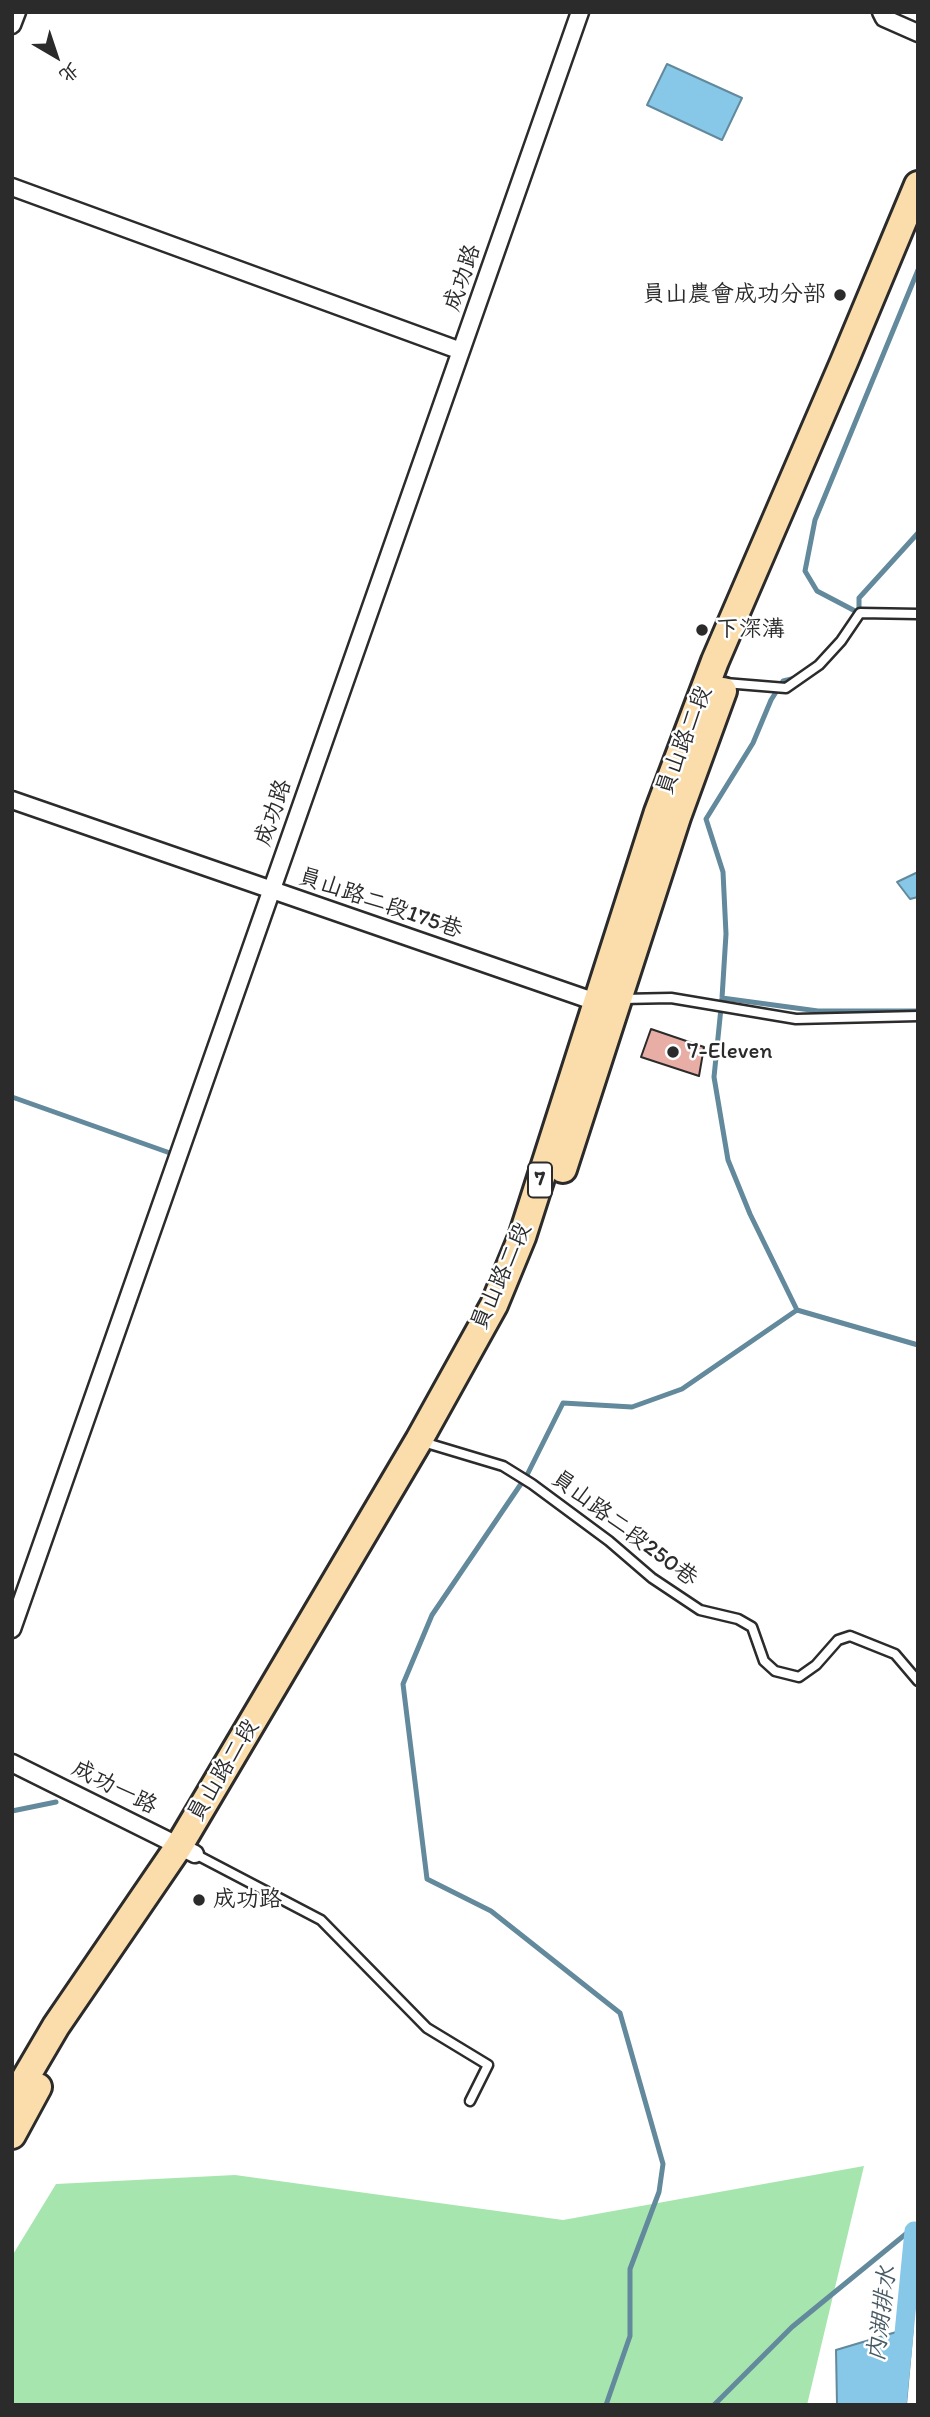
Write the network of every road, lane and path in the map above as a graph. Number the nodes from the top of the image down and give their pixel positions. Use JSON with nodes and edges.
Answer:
{"nodes":[{"id":1,"x":17,"y":12,"type":"edge"},
{"id":2,"x":580,"y":12,"type":"edge"},
{"id":3,"x":881,"y":12,"type":"edge"},
{"id":4,"x":12,"y":25,"type":"edge"},
{"id":5,"x":918,"y":33,"type":"edge"},
{"id":6,"x":918,"y":185,"type":"edge"},
{"id":7,"x":12,"y":187,"type":"edge"},
{"id":8,"x":918,"y":225,"type":"edge"},
{"id":9,"x":461,"y":351,"type":"junction"},
{"id":10,"x":918,"y":614,"type":"edge"},
{"id":11,"x":717,"y":681,"type":"junction"},
{"id":12,"x":12,"y":800,"type":"edge"},
{"id":13,"x":271,"y":891,"type":"junction"},
{"id":14,"x":606,"y":1001,"type":"junction"},
{"id":15,"x":918,"y":1016,"type":"edge"},
{"id":16,"x":427,"y":1443,"type":"junction"},
{"id":17,"x":12,"y":1629,"type":"edge"},
{"id":18,"x":918,"y":1681,"type":"edge"},
{"id":19,"x":12,"y":1763,"type":"edge"},
{"id":20,"x":187,"y":1850,"type":"junction"},
{"id":21,"x":12,"y":2101,"type":"edge"},
{"id":22,"x":470,"y":2101,"type":"dead end"},
{"id":23,"x":12,"y":2135,"type":"edge"}],
"edges":[{"from":1,"to":4,"type":"street"},
{"from":2,"to":9,"type":"street","name":"成功路"},
{"from":3,"to":5,"type":"street"},
{"from":6,"to":11,"type":"main road","name":"員山路二段","number":"7"},
{"from":7,"to":9,"type":"street"},
{"from":8,"to":11,"type":"main road","name":"員山路二段","number":"7"},
{"from":9,"to":13,"type":"street","name":"成功路"},
{"from":10,"to":11,"type":"lane"},
{"from":11,"to":14,"type":"main road","name":"員山路二段","number":"7"},
{"from":12,"to":13,"type":"street","name":"員山路二段175巷"},
{"from":13,"to":14,"type":"street","name":"員山路二段175巷"},
{"from":13,"to":17,"type":"street","name":"成功路"},
{"from":14,"to":15,"type":"lane"},
{"from":14,"to":16,"type":"main road","name":"員山路二段","number":"7"},
{"from":16,"to":18,"type":"lane","name":"員山路二段250巷"},
{"from":16,"to":20,"type":"main road","name":"員山路二段","number":"7"},
{"from":19,"to":20,"type":"street","name":"成功一路"},
{"from":20,"to":21,"type":"main road","name":"員山路二段","number":"7"},
{"from":20,"to":22,"type":"lane"},
{"from":20,"to":23,"type":"main road","name":"員山路二段","number":"7"}]}
